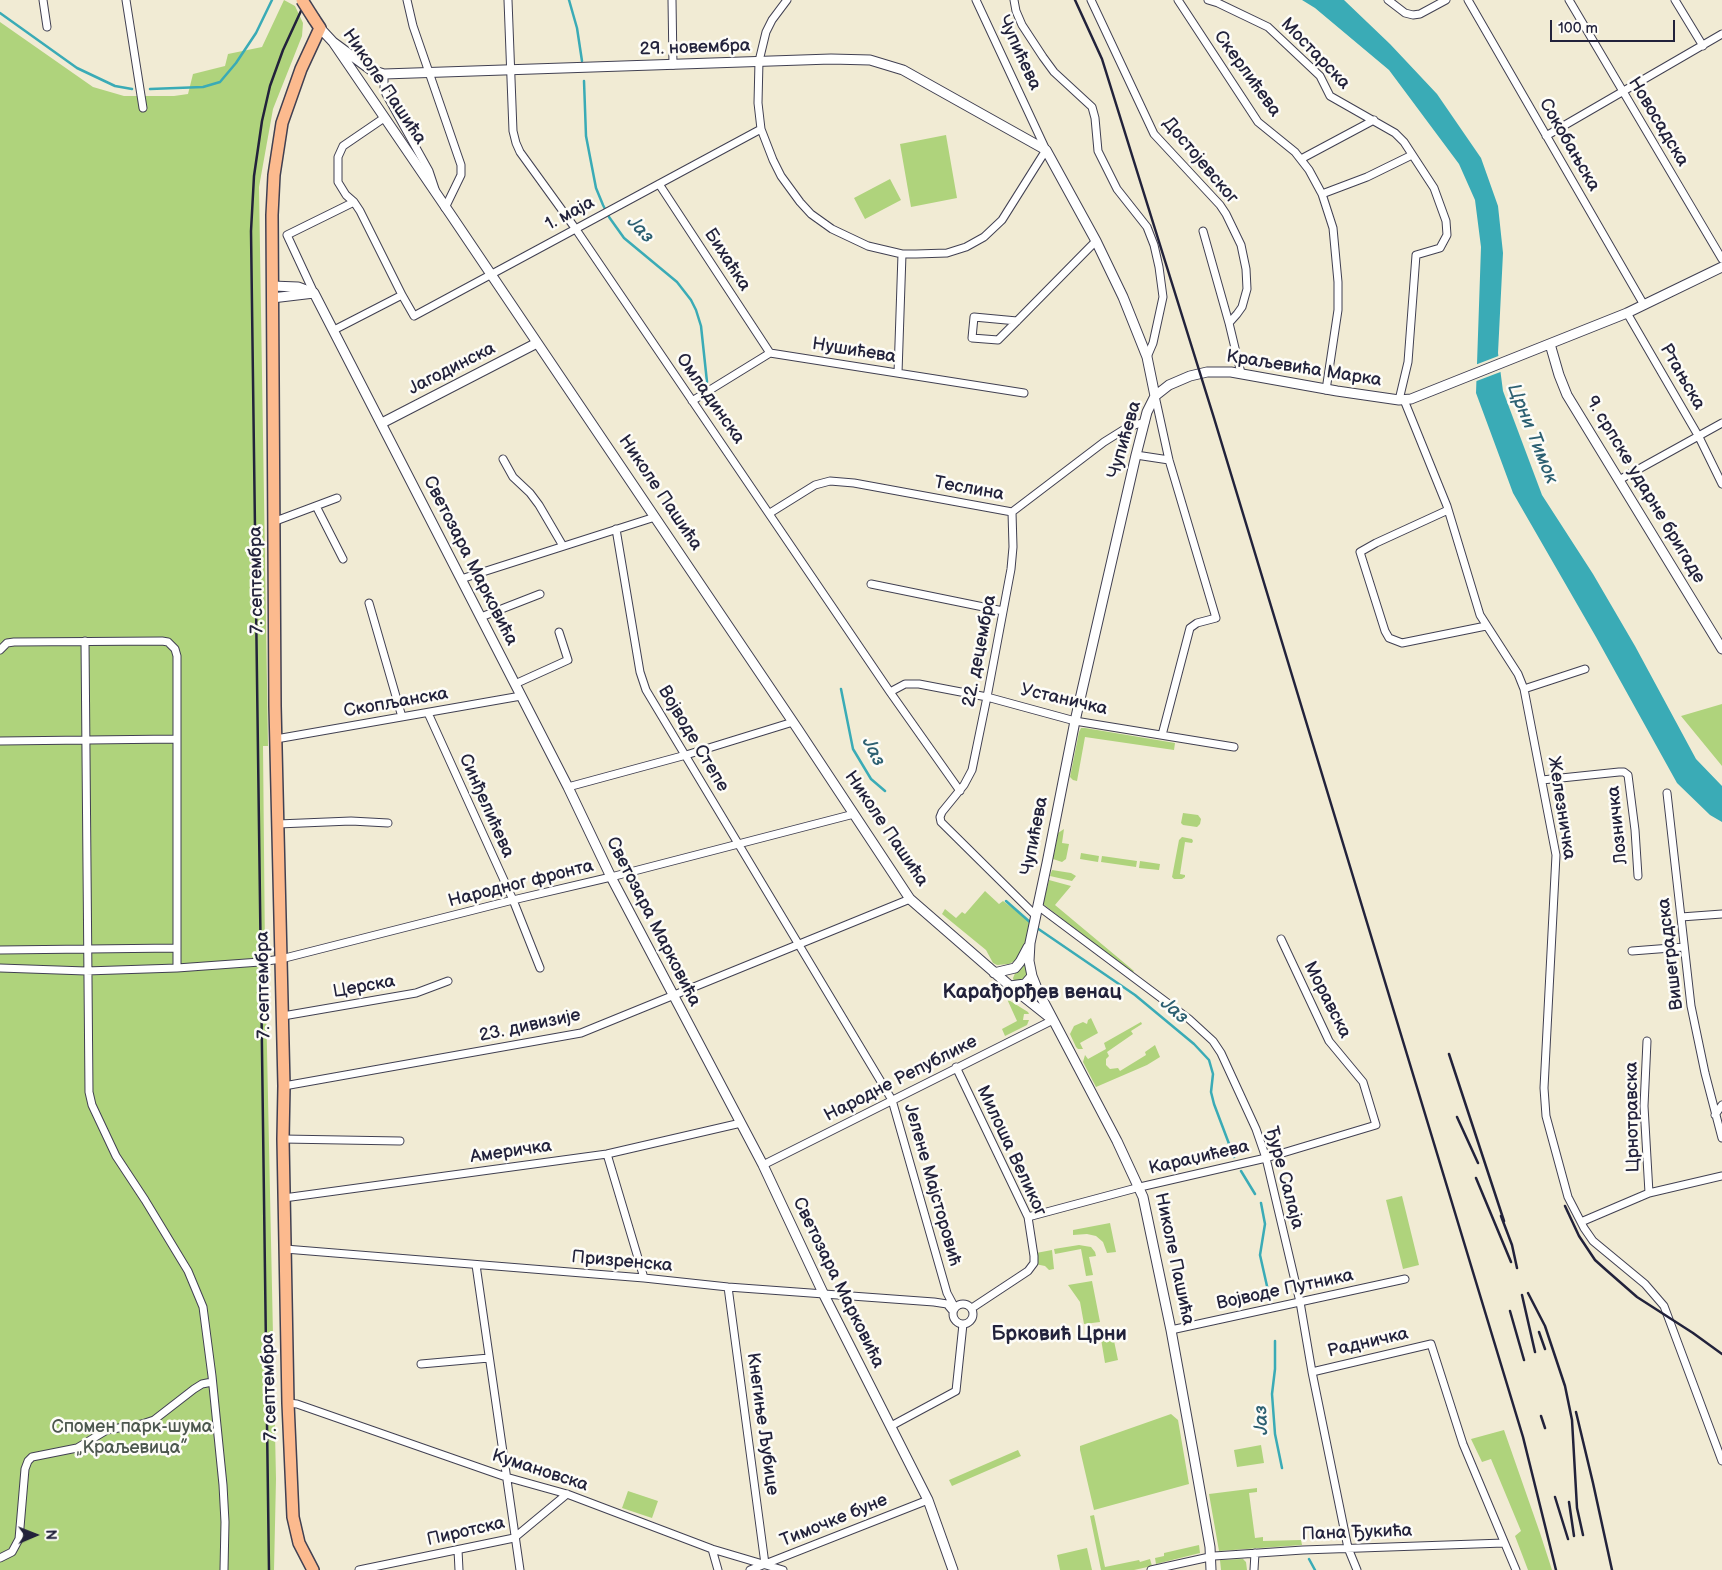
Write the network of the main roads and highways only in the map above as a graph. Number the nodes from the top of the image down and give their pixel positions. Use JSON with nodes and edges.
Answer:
{"nodes":[{"id":1,"x":302,"y":0,"type":"edge"},
{"id":2,"x":317,"y":23,"type":"joint"},
{"id":3,"x":313,"y":1570,"type":"edge"}],
"edges":[{"from":1,"to":2,"type":"main road","name":"Николе Пашића","bridge":true},
{"from":2,"to":3,"type":"main road","name":"7. септембра"}]}
